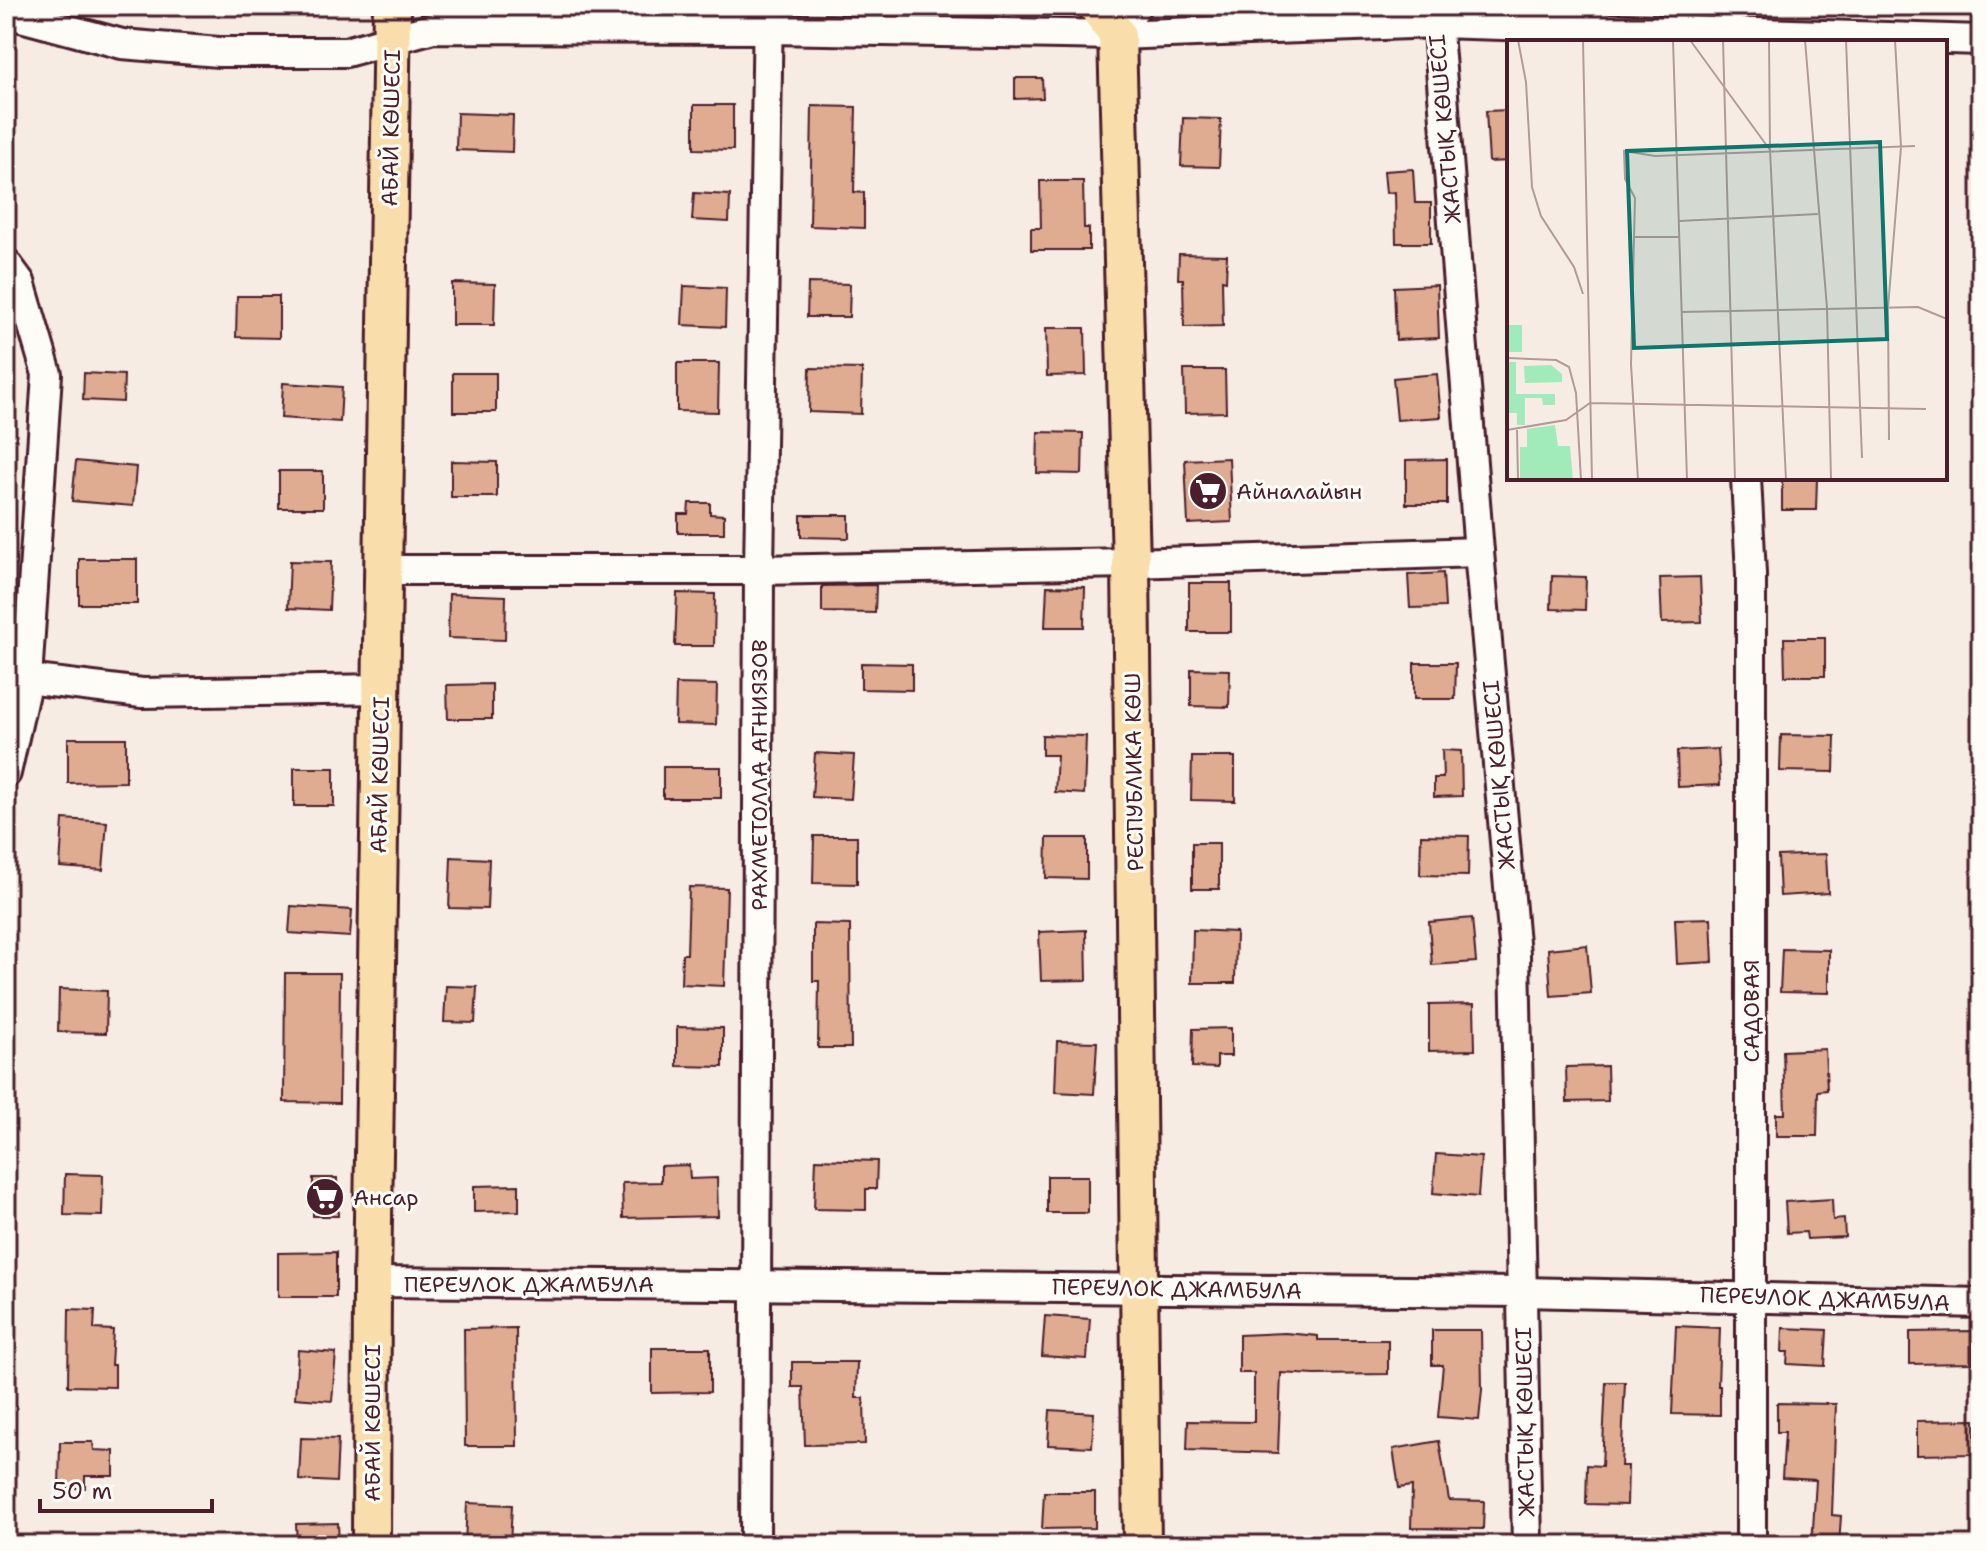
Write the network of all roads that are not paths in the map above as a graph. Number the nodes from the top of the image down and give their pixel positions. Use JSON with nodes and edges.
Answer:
{"nodes":[{"id":1,"x":1097,"y":6,"type":"edge"},
{"id":2,"x":6,"y":13,"type":"edge"},
{"id":3,"x":1436,"y":14,"type":"edge"},
{"id":4,"x":768,"y":17,"type":"edge"},
{"id":5,"x":1127,"y":21,"type":"edge"},
{"id":6,"x":392,"y":23,"type":"edge"},
{"id":7,"x":1728,"y":27,"type":"edge"},
{"id":8,"x":1981,"y":40,"type":"edge"},
{"id":9,"x":6,"y":263,"type":"edge"},
{"id":10,"x":1746,"y":480,"type":"edge"},
{"id":11,"x":1479,"y":552,"type":"junction"},
{"id":12,"x":1131,"y":563,"type":"junction"},
{"id":13,"x":384,"y":570,"type":"junction"},
{"id":14,"x":759,"y":570,"type":"junction"},
{"id":15,"x":27,"y":679,"type":"junction"},
{"id":16,"x":382,"y":689,"type":"junction"},
{"id":17,"x":6,"y":773,"type":"edge"},
{"id":18,"x":372,"y":1282,"type":"junction"},
{"id":19,"x":757,"y":1286,"type":"junction"},
{"id":20,"x":1140,"y":1288,"type":"junction"},
{"id":21,"x":1523,"y":1292,"type":"junction"},
{"id":22,"x":1751,"y":1296,"type":"junction"},
{"id":23,"x":1981,"y":1303,"type":"edge"},
{"id":24,"x":371,"y":1545,"type":"edge"},
{"id":25,"x":755,"y":1545,"type":"edge"},
{"id":26,"x":1142,"y":1545,"type":"edge"},
{"id":27,"x":1527,"y":1545,"type":"edge"},
{"id":28,"x":1751,"y":1545,"type":"edge"}],
"edges":[{"from":1,"to":5,"type":"main road"},
{"from":2,"to":6,"type":"street"},
{"from":3,"to":5,"type":"street"},
{"from":3,"to":7,"type":"street"},
{"from":3,"to":11,"type":"street","name":"ЖАСТЫҚ КӨШЕСІ"},
{"from":4,"to":5,"type":"street"},
{"from":4,"to":6,"type":"street"},
{"from":4,"to":14,"type":"street","name":"РАХМЕТОЛЛА АГНИЯЗОВ"},
{"from":5,"to":12,"type":"main road","name":"РЕСПУБЛИКА КӨШ"},
{"from":6,"to":13,"type":"main road","name":"АБАЙ КӨШЕСІ"},
{"from":7,"to":8,"type":"street"},
{"from":9,"to":15,"type":"street"},
{"from":10,"to":22,"type":"street","name":"САДОВАЯ"},
{"from":11,"to":12,"type":"street"},
{"from":11,"to":21,"type":"street","name":"ЖАСТЫҚ КӨШЕСІ"},
{"from":12,"to":14,"type":"street"},
{"from":12,"to":20,"type":"main road","name":"РЕСПУБЛИКА КӨШ"},
{"from":13,"to":14,"type":"street"},
{"from":13,"to":16,"type":"main road","name":"АБАЙ КӨШЕСІ"},
{"from":14,"to":19,"type":"street","name":"РАХМЕТОЛЛА АГНИЯЗОВ"},
{"from":15,"to":16,"type":"street"},
{"from":15,"to":17,"type":"street"},
{"from":16,"to":18,"type":"main road","name":"АБАЙ КӨШЕСІ"},
{"from":18,"to":19,"type":"street","name":"ПЕРЕУЛОК ДЖАМБУЛА"},
{"from":18,"to":24,"type":"main road","name":"АБАЙ КӨШЕСІ"},
{"from":19,"to":20,"type":"street","name":"ПЕРЕУЛОК ДЖАМБУЛА"},
{"from":19,"to":25,"type":"street","name":"РАХМЕТОЛЛА АГНИЯЗОВ"},
{"from":20,"to":21,"type":"street","name":"ПЕРЕУЛОК ДЖАМБУЛА"},
{"from":20,"to":26,"type":"main road","name":"РЕСПУБЛИКА КӨШ"},
{"from":21,"to":22,"type":"street","name":"ПЕРЕУЛОК ДЖАМБУЛА"},
{"from":21,"to":27,"type":"street","name":"ЖАСТЫҚ КӨШЕСІ"},
{"from":22,"to":23,"type":"street","name":"ПЕРЕУЛОК ДЖАМБУЛА"},
{"from":22,"to":28,"type":"street","name":"САДОВАЯ"}]}
